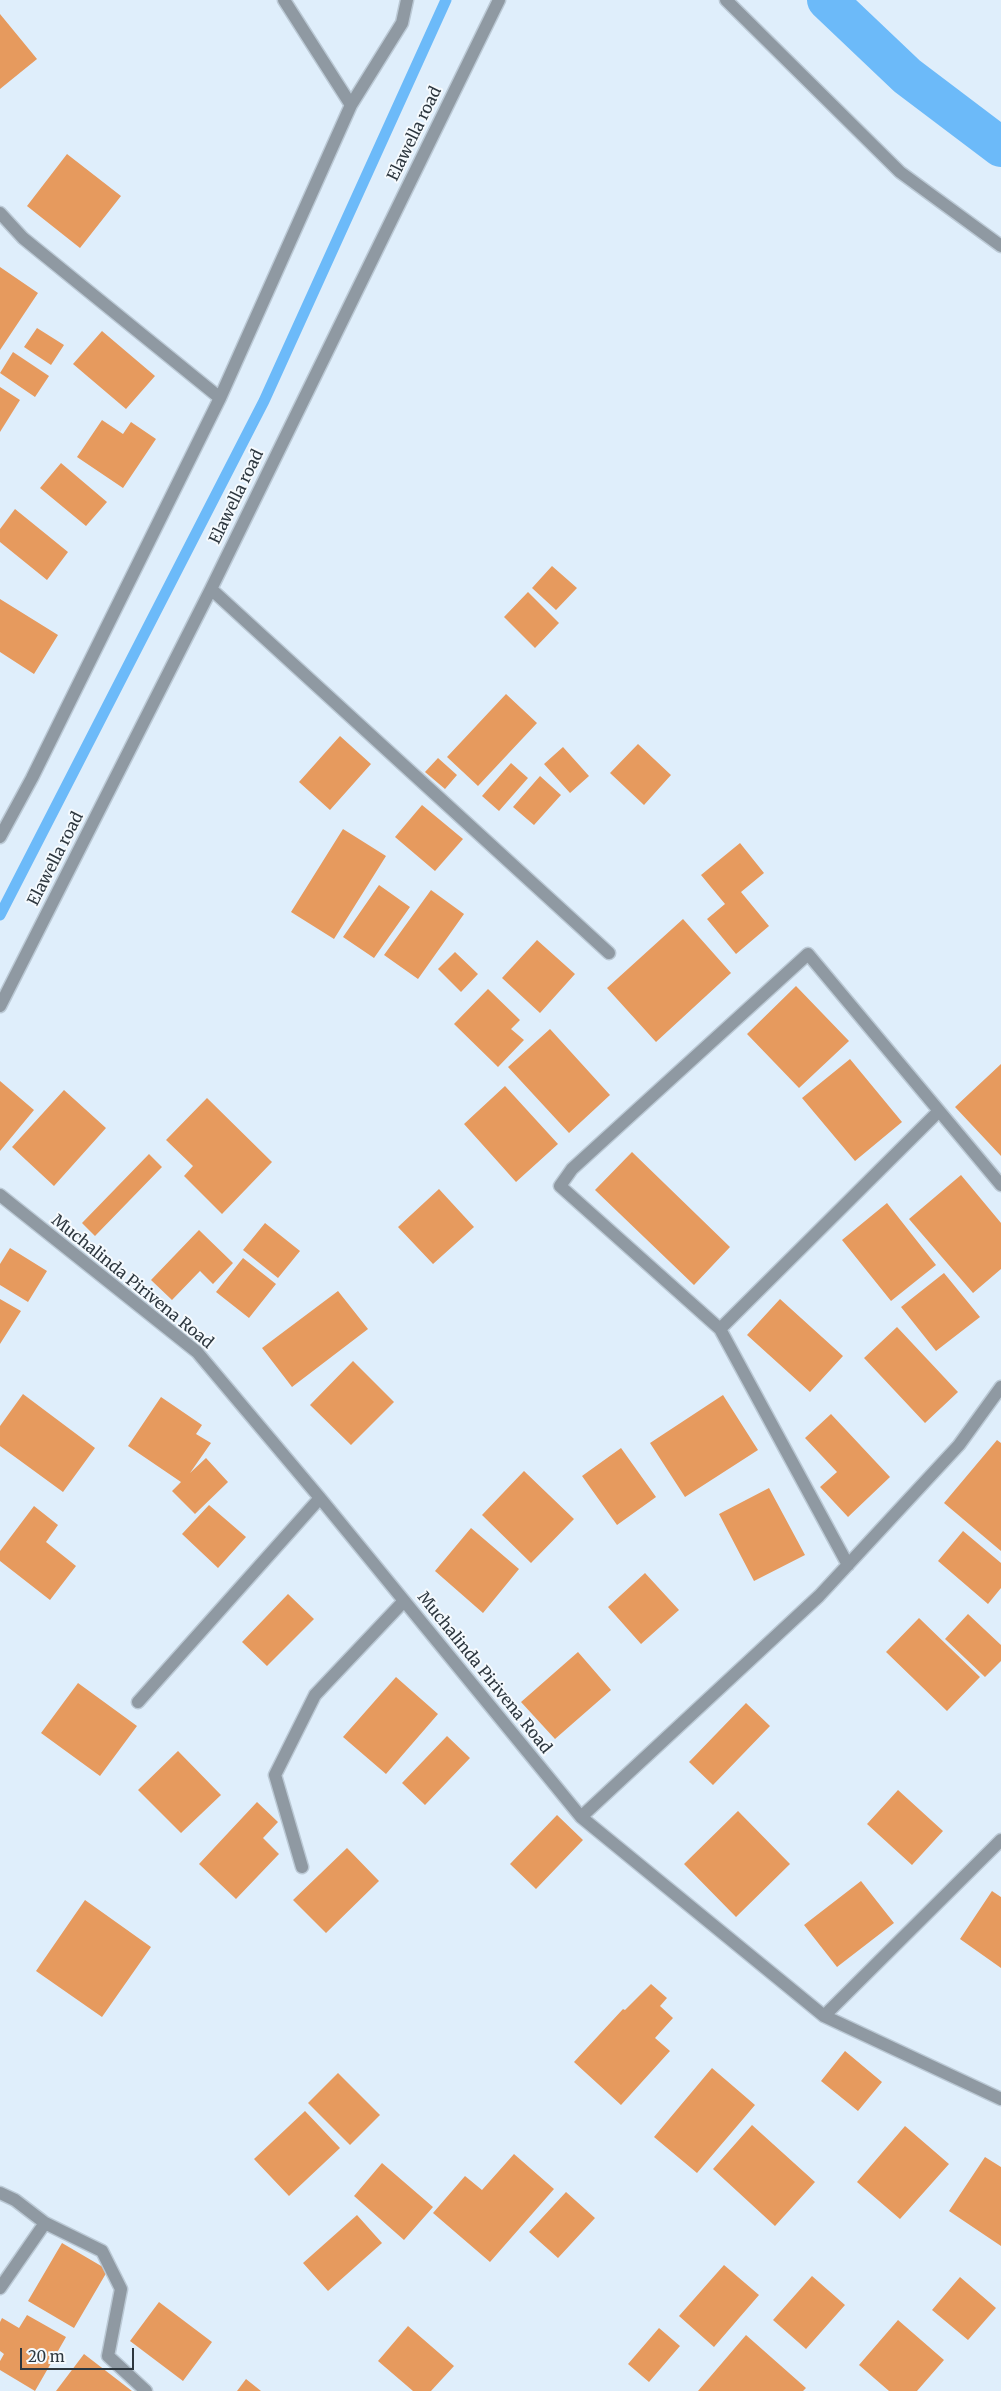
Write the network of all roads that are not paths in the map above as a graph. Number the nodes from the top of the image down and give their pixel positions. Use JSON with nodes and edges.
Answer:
{"nodes":[{"id":1,"x":284,"y":0,"type":"edge"},
{"id":2,"x":407,"y":0,"type":"edge"},
{"id":3,"x":498,"y":0,"type":"edge"},
{"id":4,"x":726,"y":0,"type":"edge"},
{"id":5,"x":351,"y":105,"type":"junction"},
{"id":6,"x":0,"y":212,"type":"edge"},
{"id":7,"x":1001,"y":246,"type":"edge"},
{"id":8,"x":220,"y":398,"type":"junction"},
{"id":9,"x":211,"y":589,"type":"junction"},
{"id":10,"x":0,"y":837,"type":"edge"},
{"id":11,"x":609,"y":953,"type":"dead end"},
{"id":12,"x":0,"y":1006,"type":"edge"},
{"id":13,"x":939,"y":1111,"type":"junction"},
{"id":14,"x":1001,"y":1185,"type":"edge"},
{"id":15,"x":0,"y":1195,"type":"edge"},
{"id":16,"x":720,"y":1329,"type":"junction"},
{"id":17,"x":1001,"y":1387,"type":"edge"},
{"id":18,"x":320,"y":1498,"type":"junction"},
{"id":19,"x":848,"y":1565,"type":"junction"},
{"id":20,"x":404,"y":1601,"type":"junction"},
{"id":21,"x":138,"y":1702,"type":"dead end"},
{"id":22,"x":581,"y":1817,"type":"junction"},
{"id":23,"x":1001,"y":1840,"type":"edge"},
{"id":24,"x":302,"y":1867,"type":"dead end"},
{"id":25,"x":824,"y":2016,"type":"junction"},
{"id":26,"x":1001,"y":2099,"type":"edge"},
{"id":27,"x":0,"y":2192,"type":"edge"},
{"id":28,"x":45,"y":2223,"type":"junction"},
{"id":29,"x":0,"y":2288,"type":"edge"},
{"id":30,"x":146,"y":2391,"type":"edge"}],
"edges":[{"from":1,"to":5,"type":"street"},
{"from":2,"to":5,"type":"street"},
{"from":3,"to":9,"type":"street","name":"Elawella road"},
{"from":4,"to":7,"type":"street"},
{"from":5,"to":8,"type":"street"},
{"from":6,"to":8,"type":"street"},
{"from":8,"to":10,"type":"street"},
{"from":9,"to":11,"type":"street"},
{"from":9,"to":12,"type":"street","name":"Elawella road"},
{"from":13,"to":14,"type":"street"},
{"from":13,"to":16,"type":"street"},
{"from":13,"to":16,"type":"street"},
{"from":15,"to":18,"type":"street","name":"Muchalinda Pirivena Road"},
{"from":16,"to":19,"type":"street"},
{"from":17,"to":19,"type":"street"},
{"from":18,"to":20,"type":"street","name":"Muchalinda Pirivena Road"},
{"from":18,"to":21,"type":"street"},
{"from":19,"to":22,"type":"street"},
{"from":20,"to":22,"type":"street","name":"Muchalinda Pirivena Road"},
{"from":20,"to":24,"type":"street"},
{"from":22,"to":25,"type":"street","name":"Muchalinda Pirivena Road"},
{"from":23,"to":25,"type":"street"},
{"from":25,"to":26,"type":"street","name":"Muchalinda Pirivena Road"},
{"from":27,"to":28,"type":"street"},
{"from":28,"to":29,"type":"street"},
{"from":28,"to":30,"type":"street"}]}
